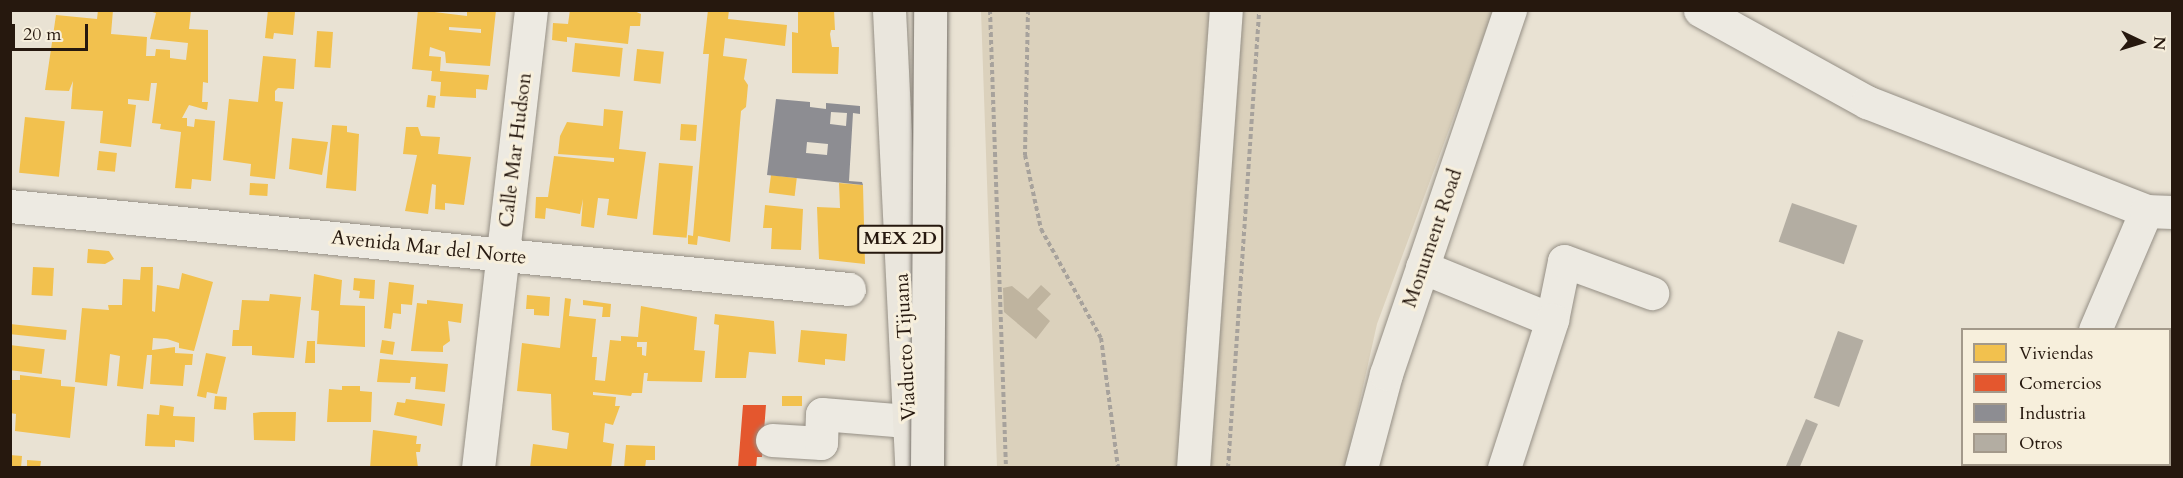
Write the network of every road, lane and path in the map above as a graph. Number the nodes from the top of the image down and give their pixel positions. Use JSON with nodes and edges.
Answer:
{"nodes":[{"id":1,"x":531,"y":10,"type":"edge"},
{"id":2,"x":881,"y":10,"type":"edge"},
{"id":3,"x":889,"y":10,"type":"edge"},
{"id":4,"x":929,"y":10,"type":"edge"},
{"id":5,"x":990,"y":10,"type":"edge"},
{"id":6,"x":1028,"y":10,"type":"edge"},
{"id":7,"x":1226,"y":10,"type":"edge"},
{"id":8,"x":1259,"y":10,"type":"edge"},
{"id":9,"x":1510,"y":10,"type":"edge"},
{"id":10,"x":1700,"y":10,"type":"edge"},
{"id":11,"x":10,"y":206,"type":"edge"},
{"id":12,"x":2159,"y":211,"type":"edge"},
{"id":13,"x":502,"y":255,"type":"junction"},
{"id":14,"x":1422,"y":267,"type":"junction"},
{"id":15,"x":849,"y":289,"type":"dead end"},
{"id":16,"x":1652,"y":293,"type":"dead end"},
{"id":17,"x":1552,"y":320,"type":"junction"},
{"id":18,"x":2096,"y":328,"type":"edge"},
{"id":19,"x":895,"y":420,"type":"junction"},
{"id":20,"x":772,"y":440,"type":"dead end"},
{"id":21,"x":1366,"y":464,"type":"edge"},
{"id":22,"x":478,"y":468,"type":"edge"},
{"id":23,"x":897,"y":468,"type":"edge"},
{"id":24,"x":911,"y":468,"type":"edge"},
{"id":25,"x":927,"y":468,"type":"edge"},
{"id":26,"x":941,"y":468,"type":"edge"},
{"id":27,"x":1006,"y":468,"type":"edge"},
{"id":28,"x":1118,"y":468,"type":"edge"},
{"id":29,"x":1193,"y":468,"type":"edge"},
{"id":30,"x":1228,"y":468,"type":"edge"},
{"id":31,"x":1504,"y":468,"type":"edge"}],
"edges":[{"from":1,"to":13,"type":"street","name":"Calle Mar Hudson"},
{"from":2,"to":19,"type":"highway"},
{"from":3,"to":24,"type":"highway","name":"Viaducto Tijuana","number":"MEX 2D"},
{"from":4,"to":25,"type":"highway","name":"Viaducto Tijuana","number":"MEX 2D","bridge":true},
{"from":4,"to":26,"type":"highway"},
{"from":5,"to":27,"type":"path"},
{"from":6,"to":28,"type":"path"},
{"from":7,"to":29,"type":"street"},
{"from":8,"to":30,"type":"path"},
{"from":9,"to":14,"type":"street","name":"Monument Road"},
{"from":10,"to":12,"type":"street"},
{"from":11,"to":13,"type":"street","name":"Avenida Mar del Norte"},
{"from":12,"to":18,"type":"street"},
{"from":13,"to":15,"type":"street","name":"Avenida Mar del Norte"},
{"from":13,"to":22,"type":"street","name":"Calle Mar Hudson"},
{"from":14,"to":17,"type":"street"},
{"from":14,"to":21,"type":"street","name":"Monument Road"},
{"from":16,"to":17,"type":"street"},
{"from":17,"to":31,"type":"street"},
{"from":19,"to":20,"type":"street"},
{"from":19,"to":23,"type":"highway"}]}
